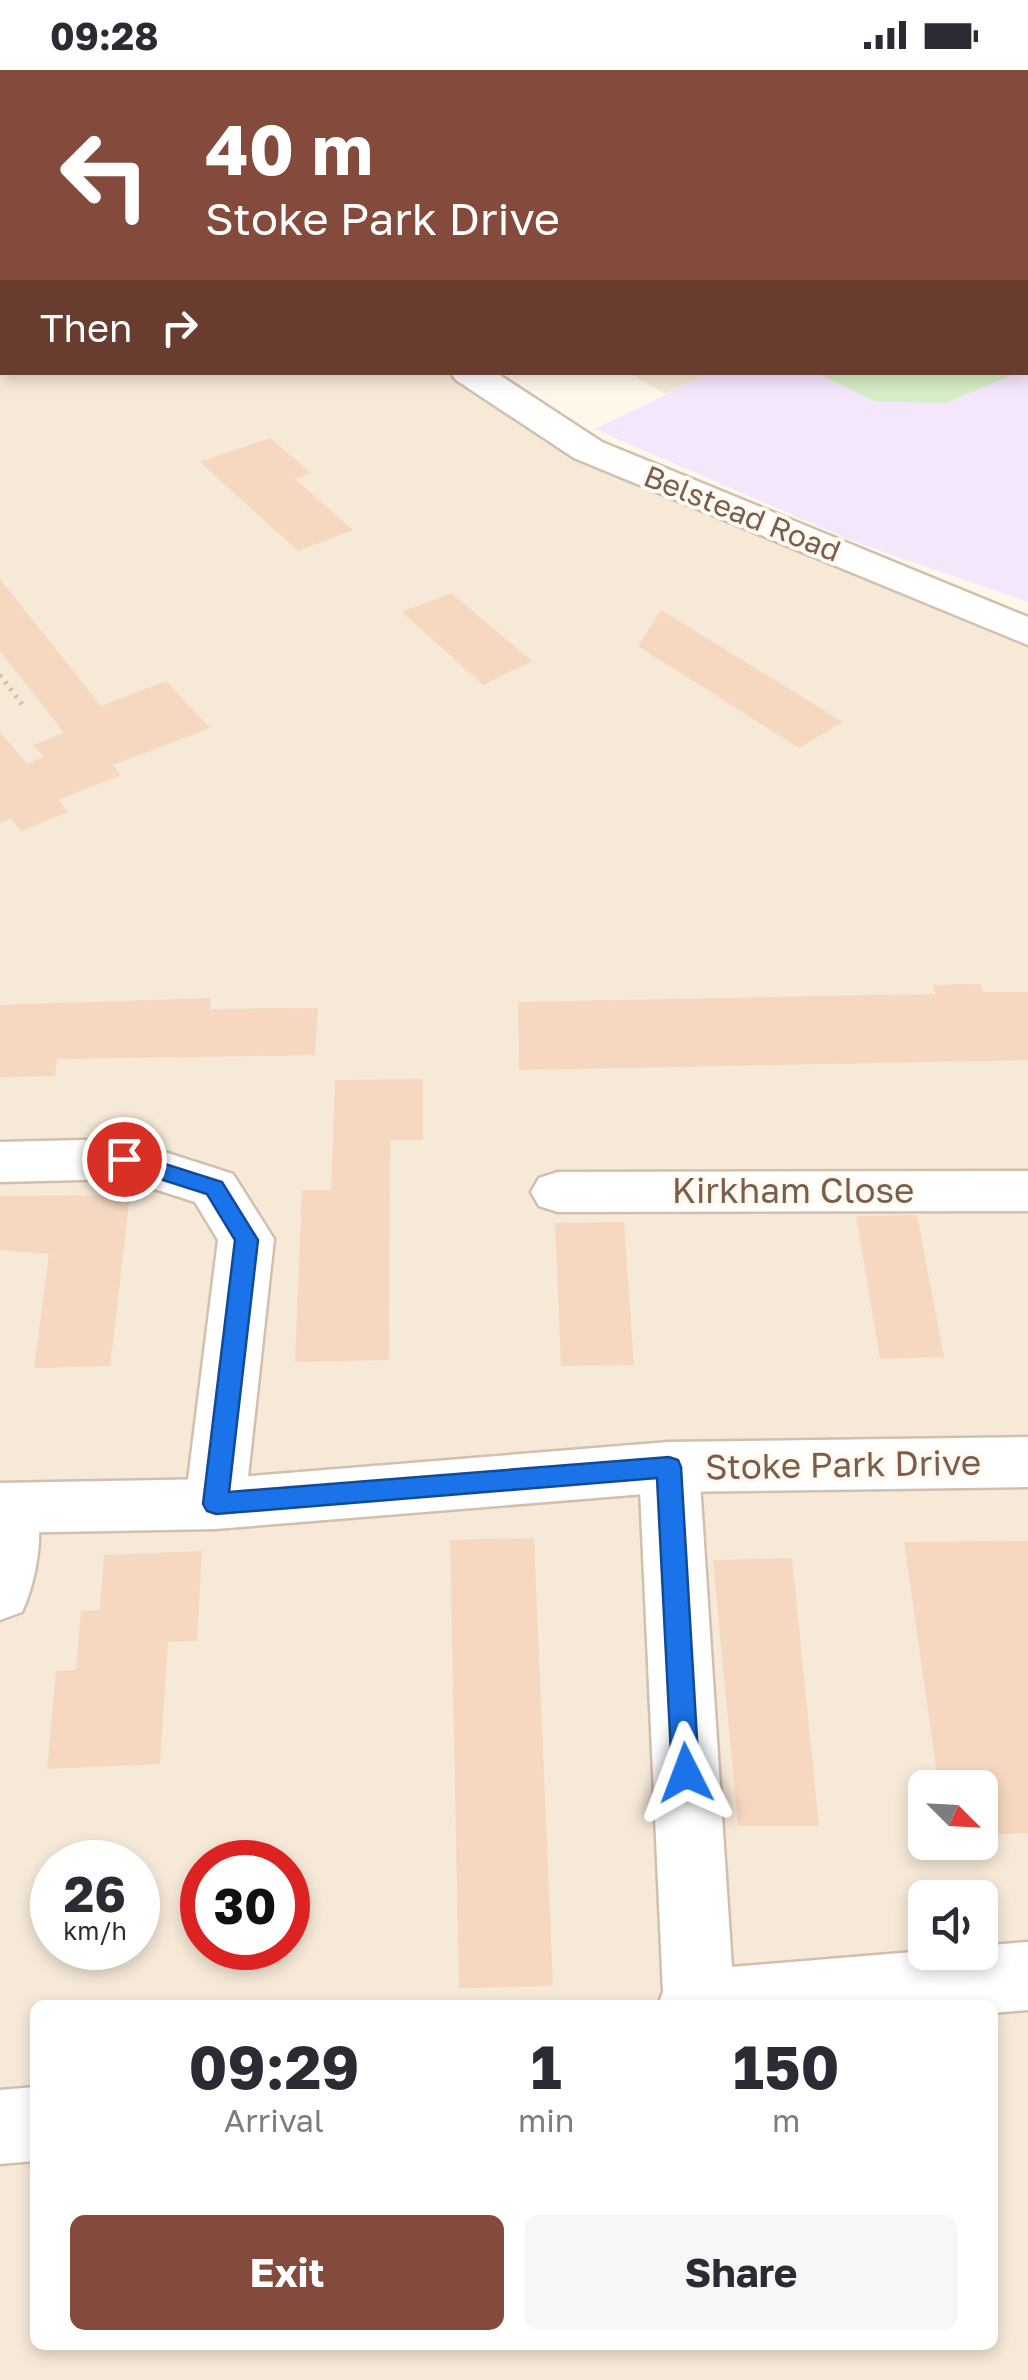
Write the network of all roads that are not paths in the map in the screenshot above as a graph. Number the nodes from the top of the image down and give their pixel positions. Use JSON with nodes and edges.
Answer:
{"nodes":[{"id":1,"x":473,"y":375,"type":"edge"},
{"id":2,"x":1028,"y":632,"type":"edge"},
{"id":3,"x":0,"y":1162,"type":"edge"},
{"id":4,"x":1028,"y":1191,"type":"edge"},
{"id":5,"x":558,"y":1192,"type":"dead end"},
{"id":6,"x":1028,"y":1462,"type":"edge"},
{"id":7,"x":669,"y":1467,"type":"junction"},
{"id":8,"x":216,"y":1504,"type":"junction"},
{"id":9,"x":5,"y":1509,"type":"edge"},
{"id":10,"x":0,"y":1592,"type":"edge"},
{"id":11,"x":1028,"y":1976,"type":"edge"},
{"id":12,"x":696,"y":2000,"type":"edge"},
{"id":13,"x":743,"y":2000,"type":"edge"},
{"id":14,"x":30,"y":2124,"type":"edge"},
{"id":15,"x":0,"y":2127,"type":"edge"}],
"edges":[{"from":1,"to":2,"type":"street","name":"Belstead Road"},
{"from":3,"to":8,"type":"street"},
{"from":4,"to":5,"type":"street","name":"Kirkham Close"},
{"from":6,"to":7,"type":"street","name":"Stoke Park Drive"},
{"from":7,"to":8,"type":"street","name":"Stoke Park Drive"},
{"from":7,"to":12,"type":"street"},
{"from":8,"to":9,"type":"street","name":"Stoke Park Drive"},
{"from":9,"to":10,"type":"street"},
{"from":11,"to":13,"type":"street"},
{"from":14,"to":15,"type":"street"}]}
